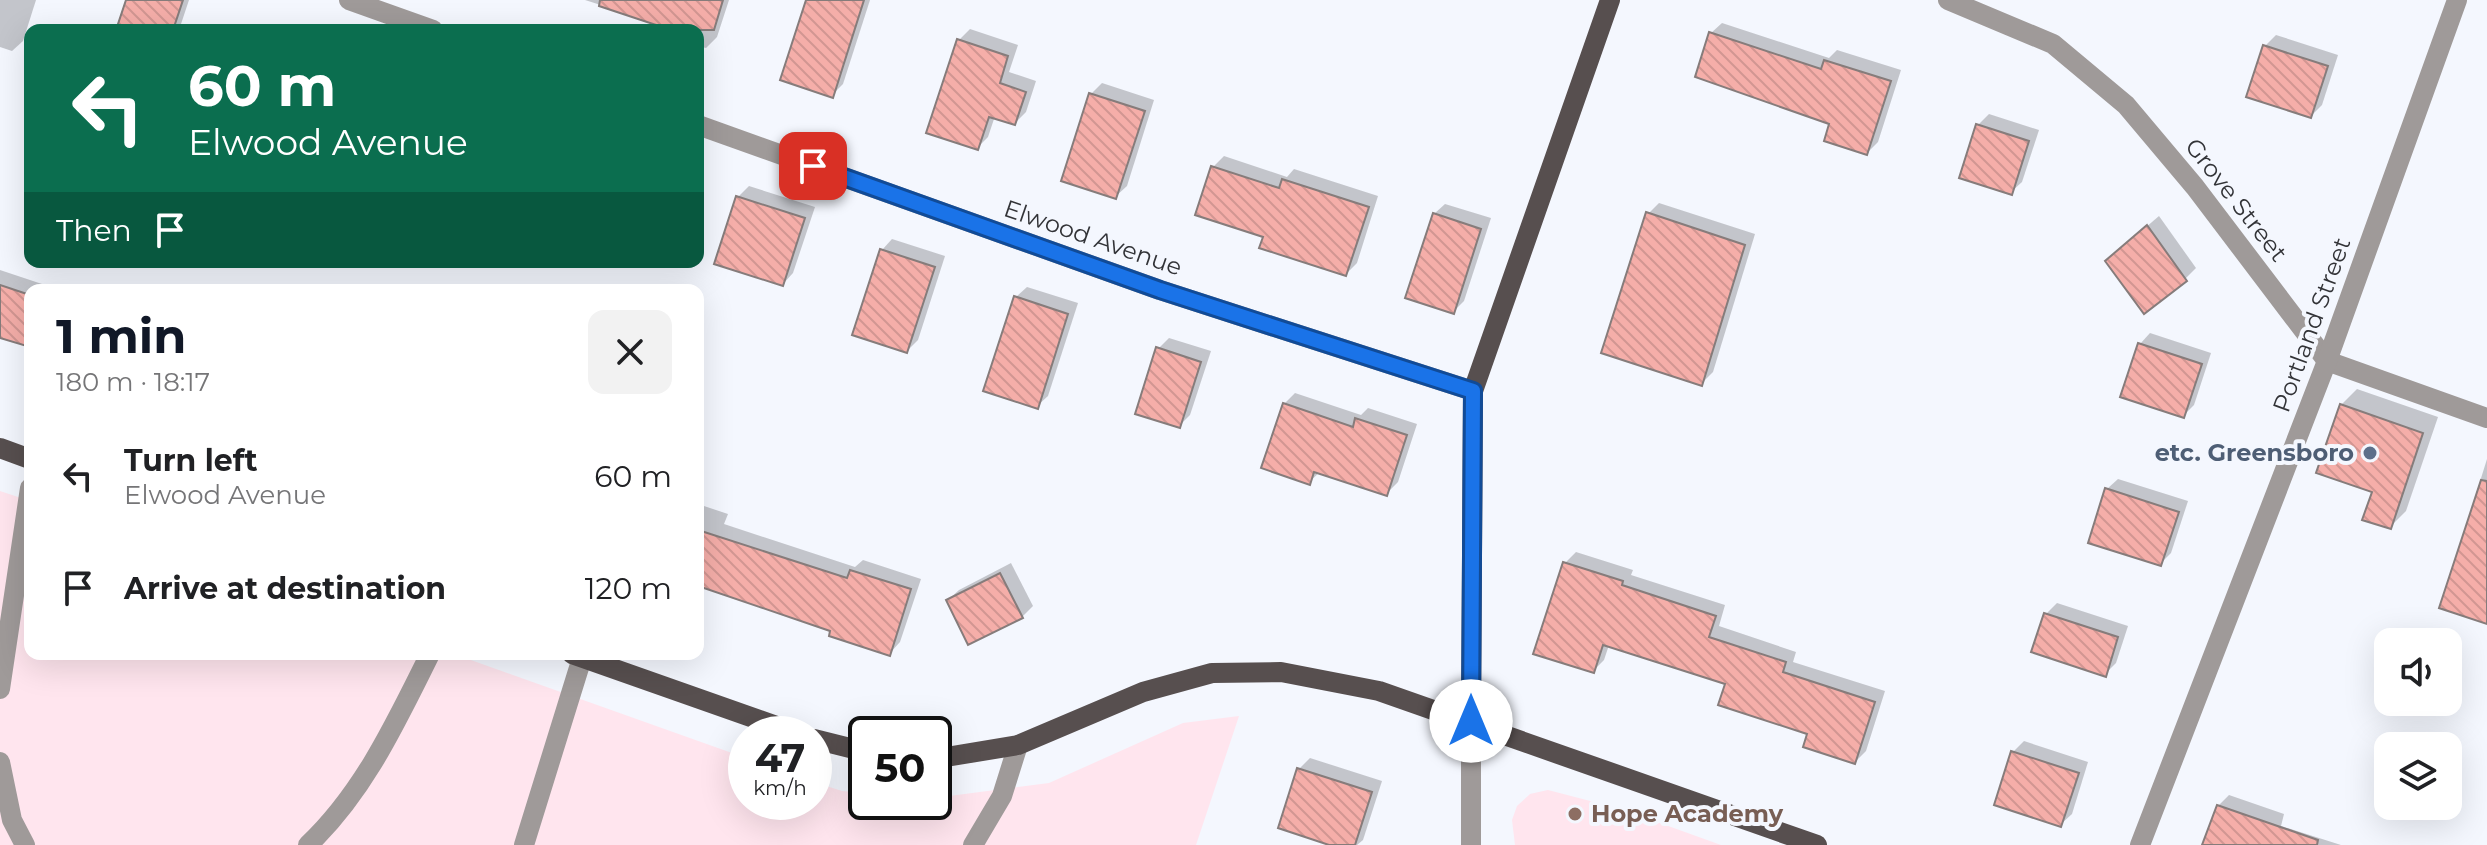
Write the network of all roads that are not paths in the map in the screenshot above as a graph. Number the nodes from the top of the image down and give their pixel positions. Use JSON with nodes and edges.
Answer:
{"nodes":[{"id":1,"x":349,"y":0,"type":"edge"},
{"id":2,"x":1610,"y":0,"type":"edge"},
{"id":3,"x":1948,"y":0,"type":"edge"},
{"id":4,"x":2457,"y":0,"type":"edge"},
{"id":5,"x":416,"y":24,"type":"edge"},
{"id":6,"x":704,"y":127,"type":"edge"},
{"id":7,"x":2327,"y":361,"type":"junction"},
{"id":8,"x":1473,"y":391,"type":"junction"},
{"id":9,"x":2487,"y":418,"type":"edge"},
{"id":10,"x":0,"y":448,"type":"edge"},
{"id":11,"x":24,"y":457,"type":"edge"},
{"id":12,"x":24,"y":528,"type":"edge"},
{"id":13,"x":427,"y":660,"type":"edge"},
{"id":14,"x":576,"y":660,"type":"edge"},
{"id":15,"x":588,"y":660,"type":"edge"},
{"id":16,"x":0,"y":689,"type":"edge"},
{"id":17,"x":748,"y":716,"type":"edge"},
{"id":18,"x":1471,"y":721,"type":"junction"},
{"id":19,"x":1018,"y":745,"type":"junction"},
{"id":20,"x":952,"y":756,"type":"edge"},
{"id":21,"x":0,"y":762,"type":"edge"},
{"id":22,"x":25,"y":845,"type":"edge"},
{"id":23,"x":308,"y":845,"type":"edge"},
{"id":24,"x":524,"y":845,"type":"edge"},
{"id":25,"x":973,"y":845,"type":"edge"},
{"id":26,"x":1471,"y":845,"type":"edge"},
{"id":27,"x":1817,"y":845,"type":"edge"},
{"id":28,"x":2140,"y":845,"type":"edge"}],
"edges":[{"from":1,"to":5,"type":"street"},
{"from":2,"to":8,"type":"main road"},
{"from":3,"to":7,"type":"street","name":"Grove Street"},
{"from":4,"to":7,"type":"street","name":"Portland Street"},
{"from":6,"to":8,"type":"street","name":"Elwood Avenue"},
{"from":7,"to":9,"type":"street"},
{"from":7,"to":28,"type":"street","name":"Portland Street"},
{"from":8,"to":18,"type":"main road"},
{"from":10,"to":11,"type":"main road"},
{"from":12,"to":16,"type":"street"},
{"from":13,"to":23,"type":"street"},
{"from":14,"to":24,"type":"street"},
{"from":15,"to":17,"type":"main road"},
{"from":18,"to":19,"type":"main road"},
{"from":18,"to":26,"type":"street"},
{"from":18,"to":27,"type":"main road"},
{"from":19,"to":20,"type":"main road"},
{"from":19,"to":25,"type":"street"},
{"from":21,"to":22,"type":"street"}]}
